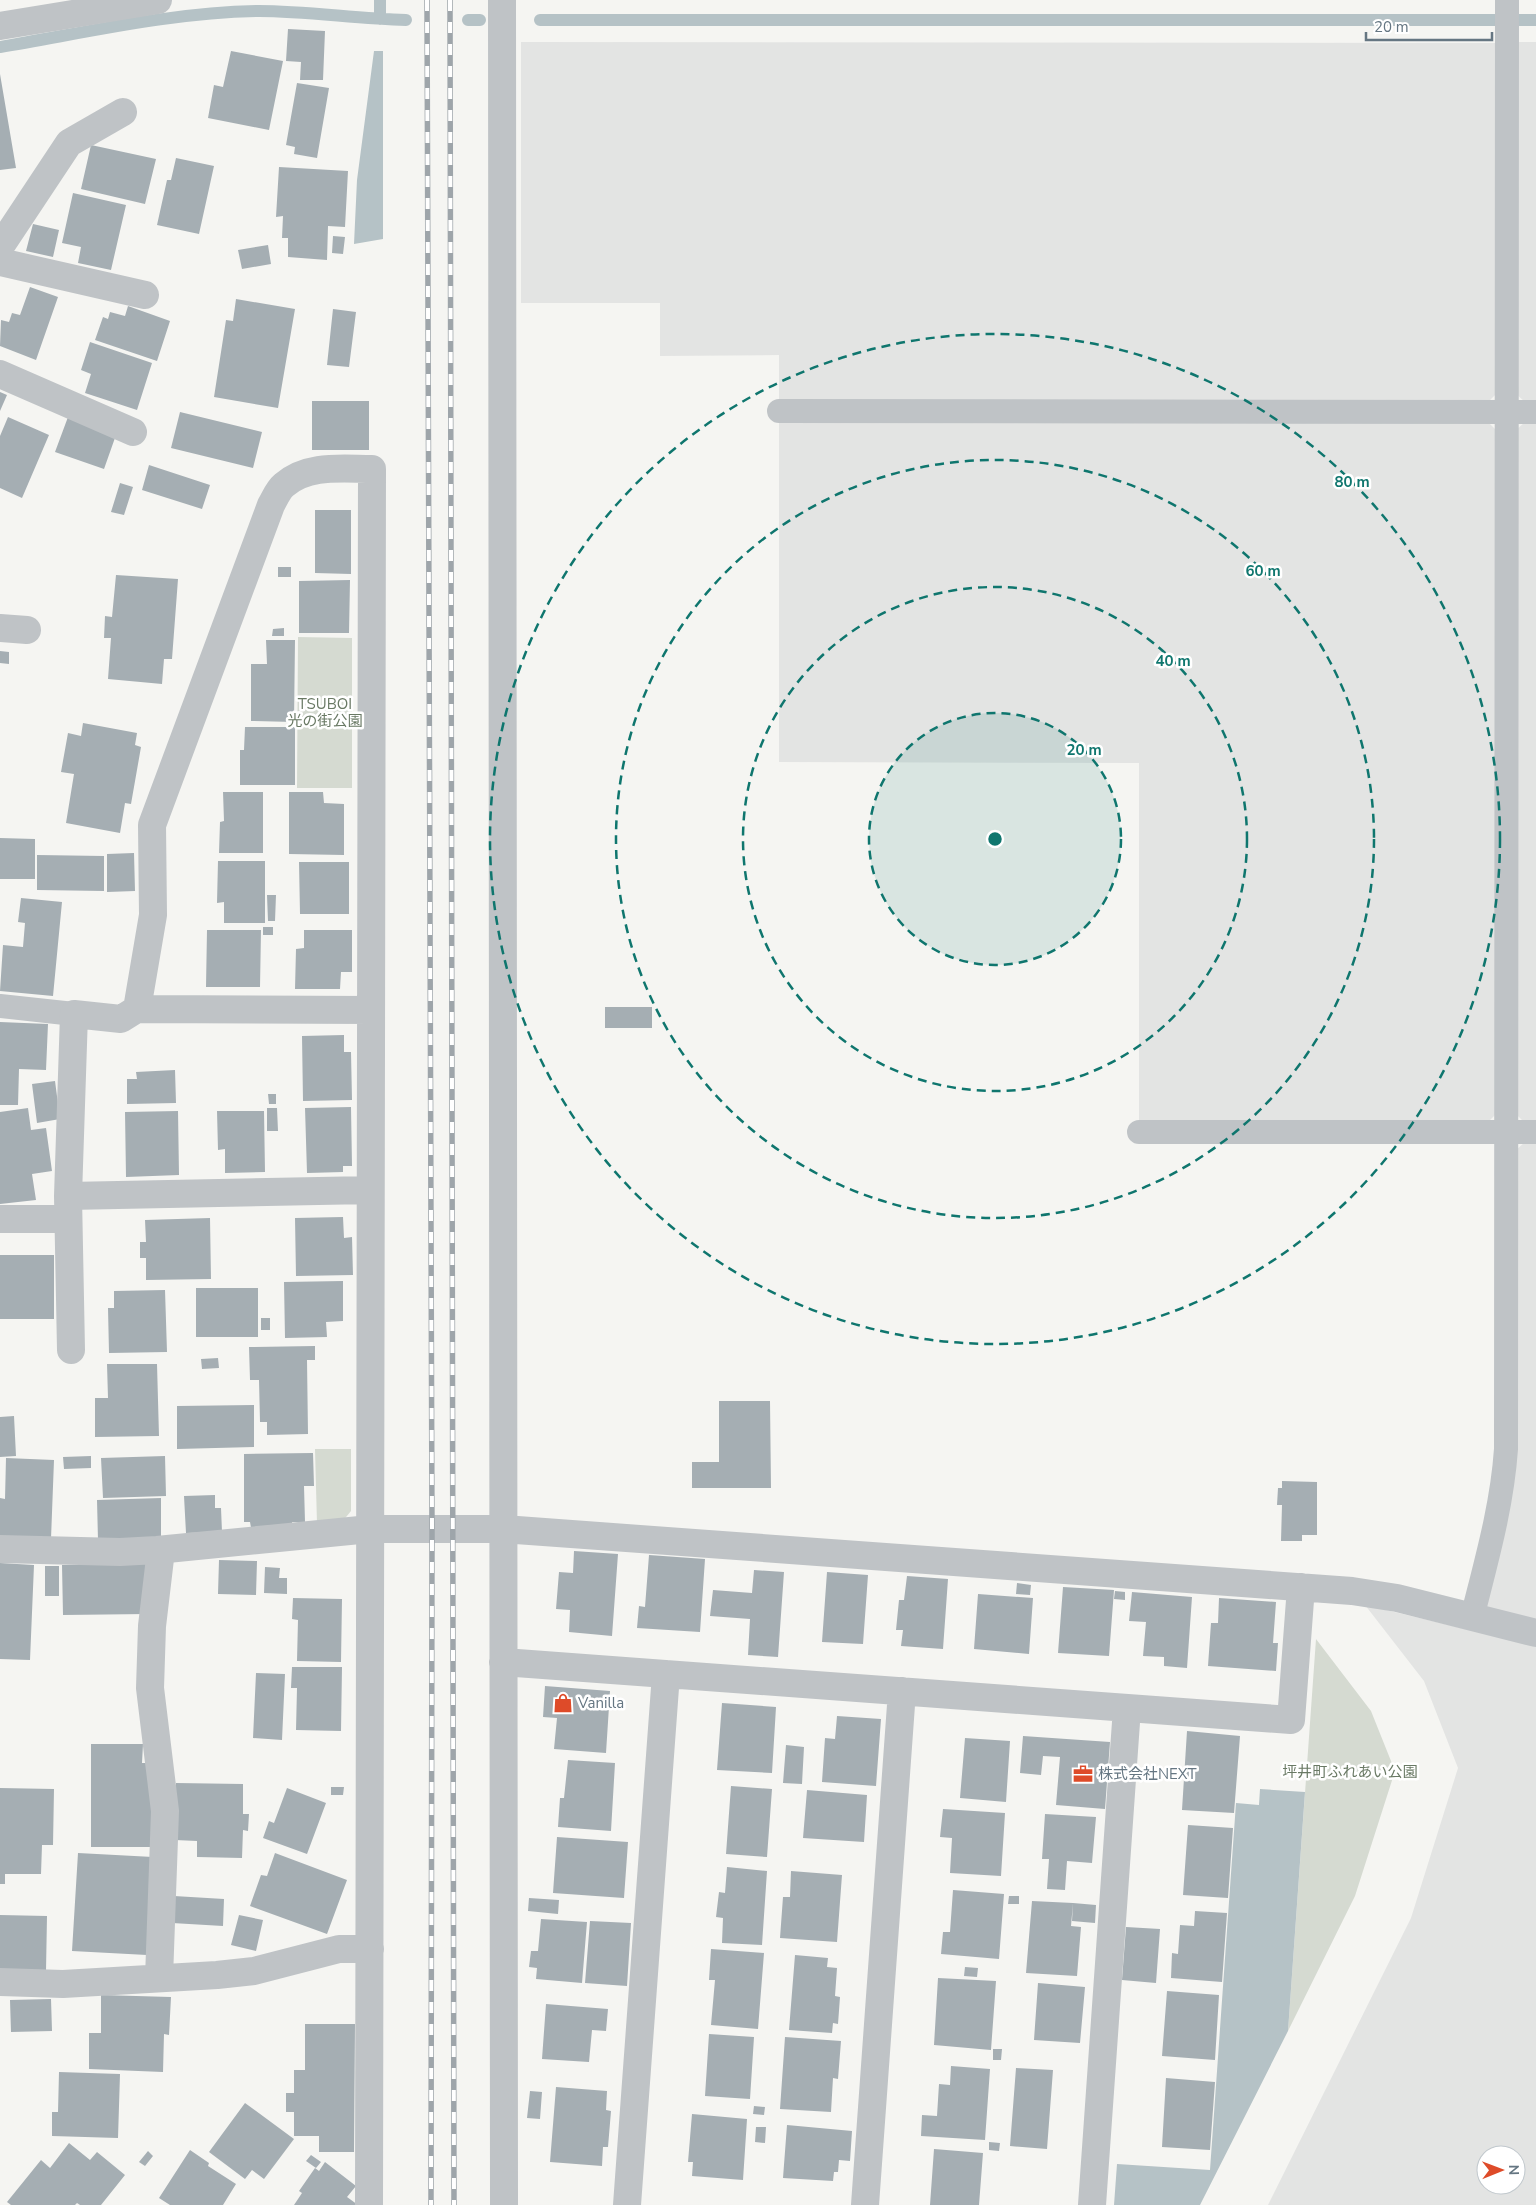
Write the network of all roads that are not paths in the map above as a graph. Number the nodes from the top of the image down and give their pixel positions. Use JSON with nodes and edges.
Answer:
{"nodes":[{"id":1,"x":502,"y":0,"type":"edge"},
{"id":2,"x":151,"y":1,"type":"edge"},
{"id":3,"x":1507,"y":2,"type":"edge"},
{"id":4,"x":0,"y":26,"type":"edge"},
{"id":5,"x":123,"y":112,"type":"dead end"},
{"id":6,"x":0,"y":247,"type":"edge"},
{"id":7,"x":0,"y":262,"type":"edge"},
{"id":8,"x":145,"y":295,"type":"dead end"},
{"id":9,"x":0,"y":374,"type":"edge"},
{"id":10,"x":779,"y":411,"type":"dead end"},
{"id":11,"x":1506,"y":412,"type":"junction"},
{"id":12,"x":1536,"y":412,"type":"edge"},
{"id":13,"x":133,"y":432,"type":"dead end"},
{"id":14,"x":0,"y":628,"type":"edge"},
{"id":15,"x":27,"y":630,"type":"dead end"},
{"id":16,"x":0,"y":1006,"type":"edge"},
{"id":17,"x":137,"y":1009,"type":"junction"},
{"id":18,"x":371,"y":1010,"type":"junction"},
{"id":19,"x":74,"y":1014,"type":"junction"},
{"id":20,"x":1139,"y":1132,"type":"dead end"},
{"id":21,"x":1506,"y":1132,"type":"junction"},
{"id":22,"x":1536,"y":1132,"type":"edge"},
{"id":23,"x":370,"y":1190,"type":"junction"},
{"id":24,"x":68,"y":1207,"type":"junction"},
{"id":25,"x":0,"y":1219,"type":"edge"},
{"id":26,"x":71,"y":1350,"type":"dead end"},
{"id":27,"x":370,"y":1529,"type":"junction"},
{"id":28,"x":503,"y":1529,"type":"junction"},
{"id":29,"x":0,"y":1549,"type":"edge"},
{"id":30,"x":161,"y":1550,"type":"junction"},
{"id":31,"x":1301,"y":1587,"type":"junction"},
{"id":32,"x":1472,"y":1618,"type":"junction"},
{"id":33,"x":1536,"y":1633,"type":"edge"},
{"id":34,"x":503,"y":1662,"type":"junction"},
{"id":35,"x":666,"y":1674,"type":"junction"},
{"id":36,"x":902,"y":1691,"type":"junction"},
{"id":37,"x":1127,"y":1708,"type":"junction"},
{"id":38,"x":370,"y":1949,"type":"junction"},
{"id":39,"x":159,"y":1978,"type":"junction"},
{"id":40,"x":0,"y":1982,"type":"edge"},
{"id":41,"x":369,"y":2205,"type":"edge"},
{"id":42,"x":504,"y":2205,"type":"edge"},
{"id":43,"x":627,"y":2205,"type":"edge"},
{"id":44,"x":865,"y":2205,"type":"edge"},
{"id":45,"x":1092,"y":2205,"type":"edge"}],
"edges":[{"from":1,"to":28,"type":"street"},
{"from":2,"to":4,"type":"street"},
{"from":3,"to":11,"type":"lane"},
{"from":5,"to":6,"type":"street"},
{"from":7,"to":8,"type":"street"},
{"from":9,"to":13,"type":"street"},
{"from":10,"to":11,"type":"lane"},
{"from":11,"to":12,"type":"lane"},
{"from":11,"to":21,"type":"lane"},
{"from":14,"to":15,"type":"street"},
{"from":16,"to":19,"type":"lane"},
{"from":17,"to":18,"type":"street"},
{"from":17,"to":18,"type":"street"},
{"from":17,"to":19,"type":"street"},
{"from":18,"to":23,"type":"street"},
{"from":19,"to":24,"type":"street"},
{"from":20,"to":21,"type":"lane"},
{"from":21,"to":22,"type":"lane"},
{"from":21,"to":32,"type":"lane"},
{"from":23,"to":24,"type":"street"},
{"from":23,"to":27,"type":"street"},
{"from":24,"to":25,"type":"street"},
{"from":24,"to":26,"type":"street"},
{"from":27,"to":28,"type":"street"},
{"from":27,"to":30,"type":"street"},
{"from":27,"to":38,"type":"street"},
{"from":28,"to":31,"type":"street"},
{"from":28,"to":34,"type":"street"},
{"from":29,"to":30,"type":"street"},
{"from":30,"to":39,"type":"street"},
{"from":31,"to":32,"type":"street"},
{"from":31,"to":37,"type":"street"},
{"from":32,"to":33,"type":"street"},
{"from":34,"to":35,"type":"street"},
{"from":34,"to":42,"type":"street"},
{"from":35,"to":36,"type":"street"},
{"from":35,"to":43,"type":"street"},
{"from":36,"to":37,"type":"street"},
{"from":36,"to":44,"type":"street"},
{"from":37,"to":45,"type":"street"},
{"from":38,"to":39,"type":"street"},
{"from":38,"to":41,"type":"street"},
{"from":39,"to":40,"type":"street"}]}
